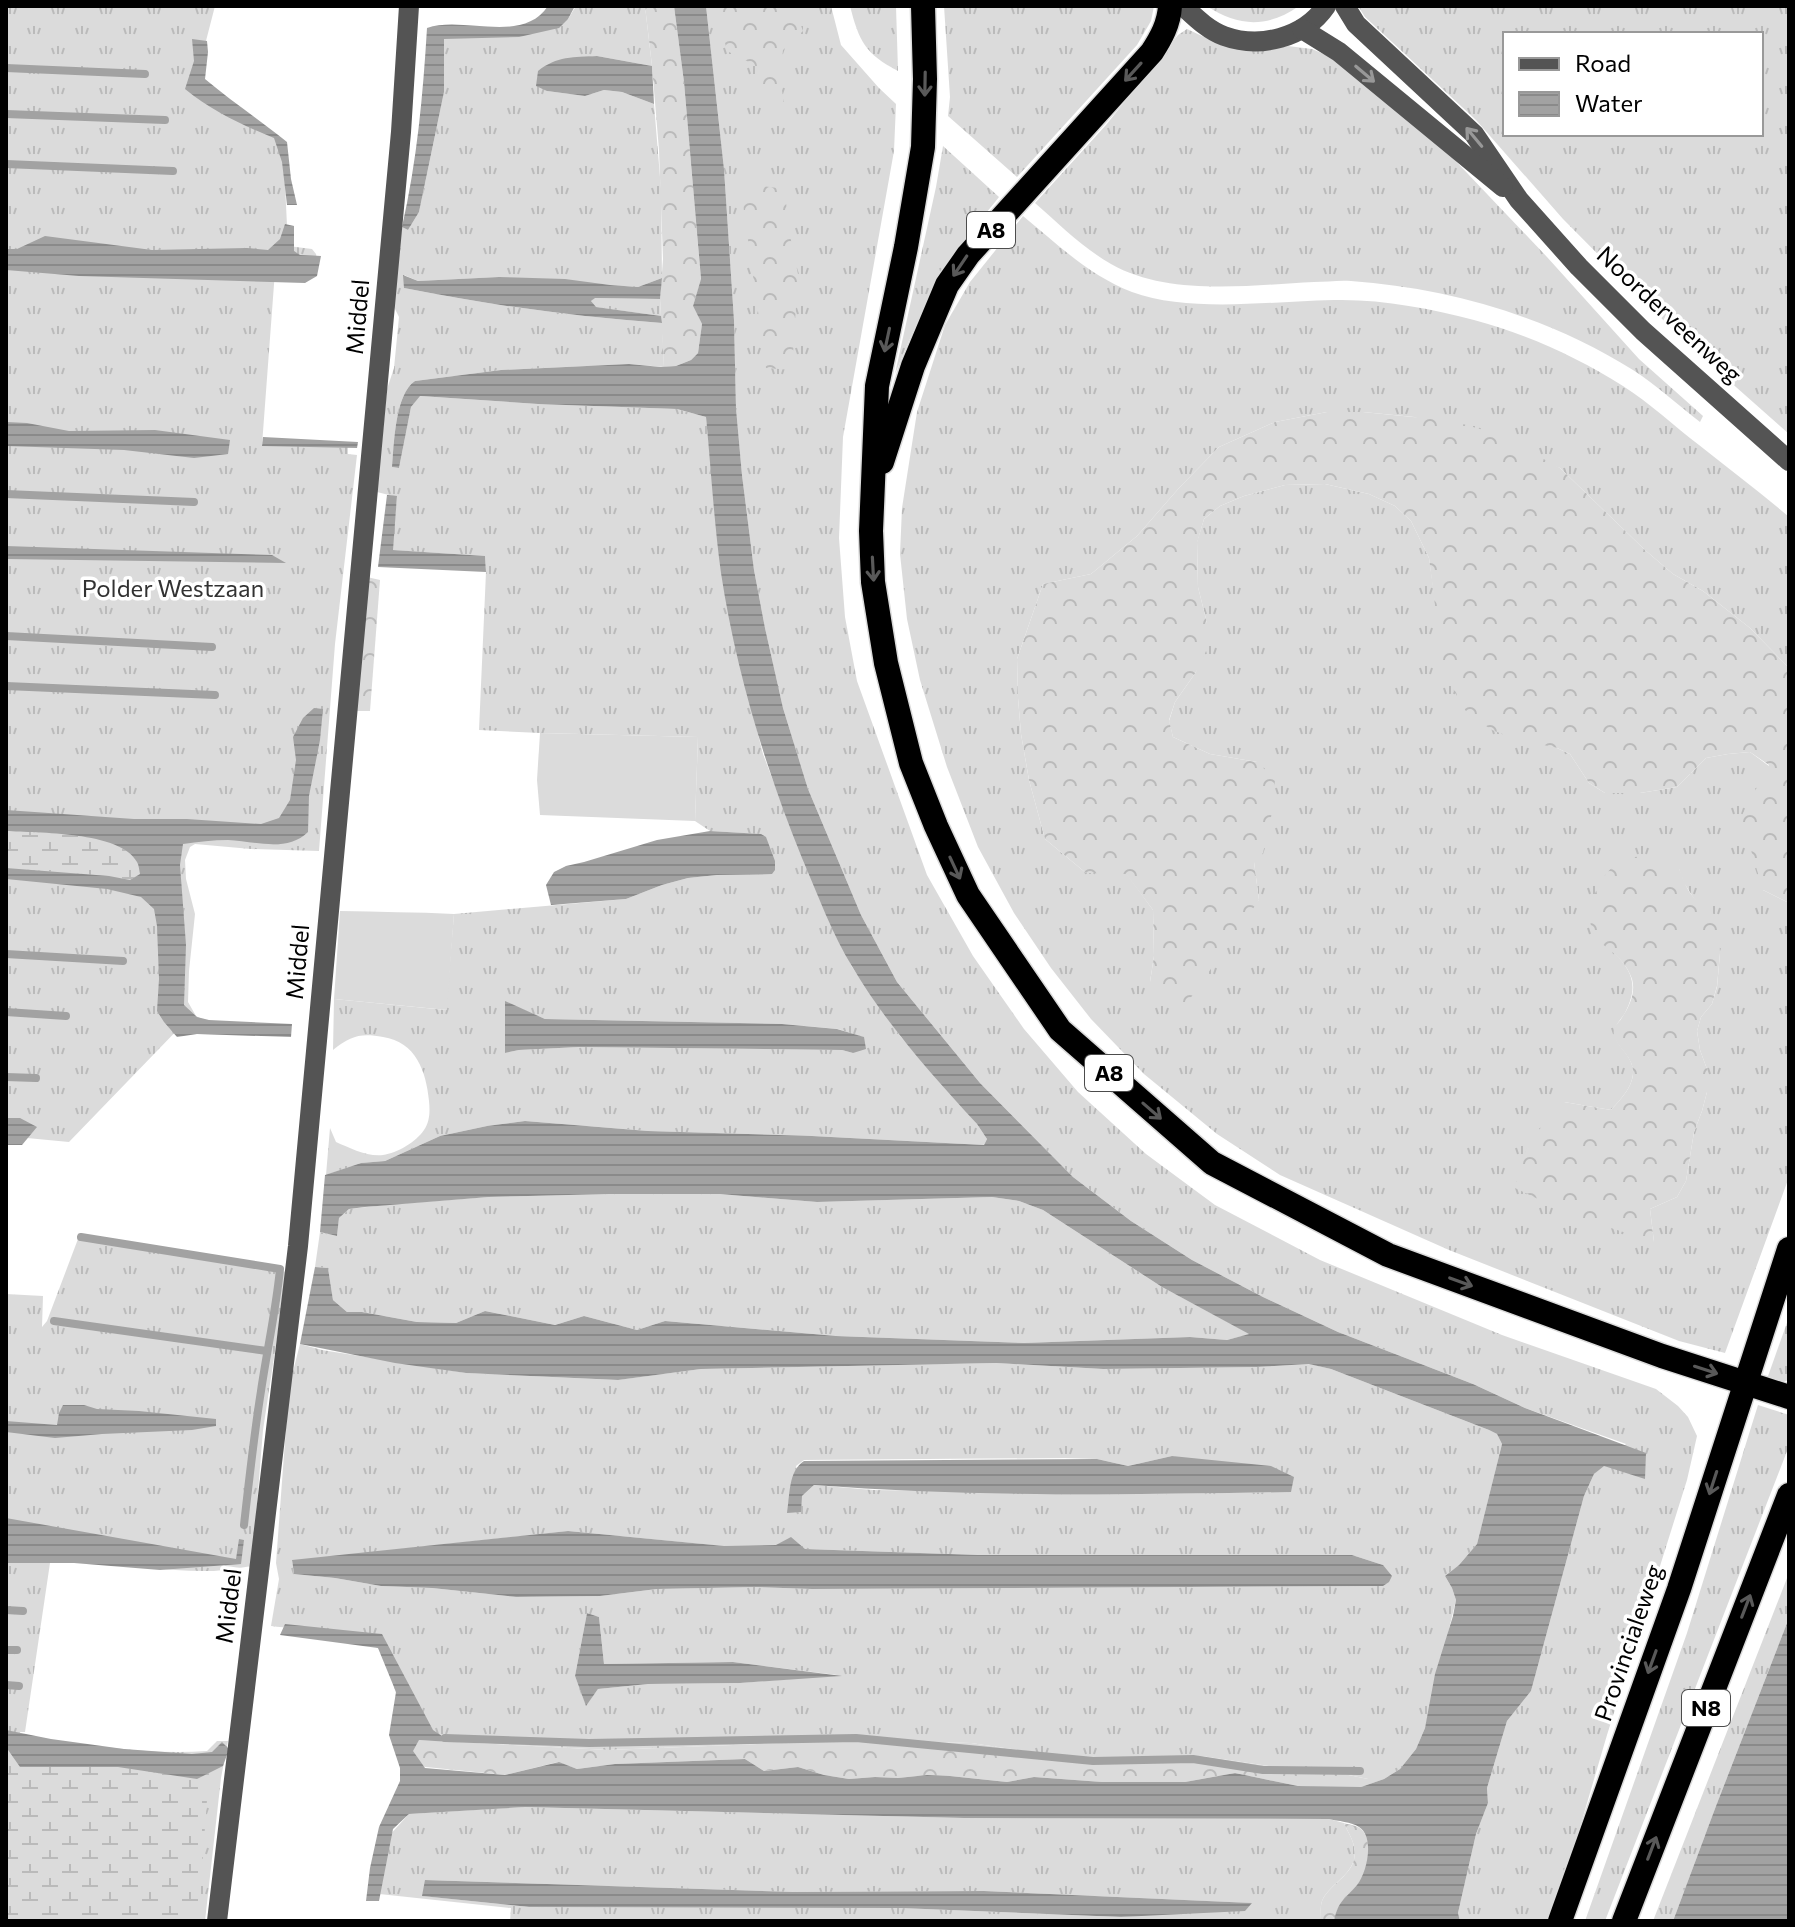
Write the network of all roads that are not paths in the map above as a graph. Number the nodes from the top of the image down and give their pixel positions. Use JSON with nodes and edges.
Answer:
{"nodes":[{"id":1,"x":409,"y":6,"type":"edge"},
{"id":2,"x":923,"y":6,"type":"edge"},
{"id":3,"x":1170,"y":6,"type":"edge"},
{"id":4,"x":1183,"y":6,"type":"edge"},
{"id":5,"x":1326,"y":6,"type":"edge"},
{"id":6,"x":1345,"y":6,"type":"edge"},
{"id":7,"x":1302,"y":29,"type":"junction"},
{"id":8,"x":1519,"y":200,"type":"junction"},
{"id":9,"x":1789,"y":461,"type":"edge"},
{"id":10,"x":872,"y":491,"type":"junction"},
{"id":11,"x":1789,"y":1249,"type":"edge"},
{"id":12,"x":1746,"y":1382,"type":"junction"},
{"id":13,"x":1789,"y":1397,"type":"edge"},
{"id":14,"x":1789,"y":1495,"type":"edge"},
{"id":15,"x":217,"y":1921,"type":"edge"},
{"id":16,"x":1560,"y":1921,"type":"edge"},
{"id":17,"x":1624,"y":1921,"type":"edge"}],
"edges":[{"from":1,"to":15,"type":"street","name":"Middel"},
{"from":2,"to":10,"type":"highway","number":"A8","one_way":true},
{"from":3,"to":10,"type":"highway","number":"A8","one_way":true},
{"from":4,"to":7,"type":"street"},
{"from":5,"to":7,"type":"street"},
{"from":8,"to":6,"type":"street","name":"Noorderveenweg","one_way":true},
{"from":7,"to":8,"type":"street","name":"Noorderveenweg","one_way":true},
{"from":8,"to":9,"type":"street","name":"Noorderveenweg"},
{"from":10,"to":12,"type":"highway","number":"A8","one_way":true},
{"from":11,"to":12,"type":"highway","name":"Provincialeweg"},
{"from":12,"to":13,"type":"highway","number":"A8"},
{"from":12,"to":16,"type":"highway","name":"Provincialeweg","one_way":true},
{"from":17,"to":14,"type":"highway","number":"N8","one_way":true}]}
